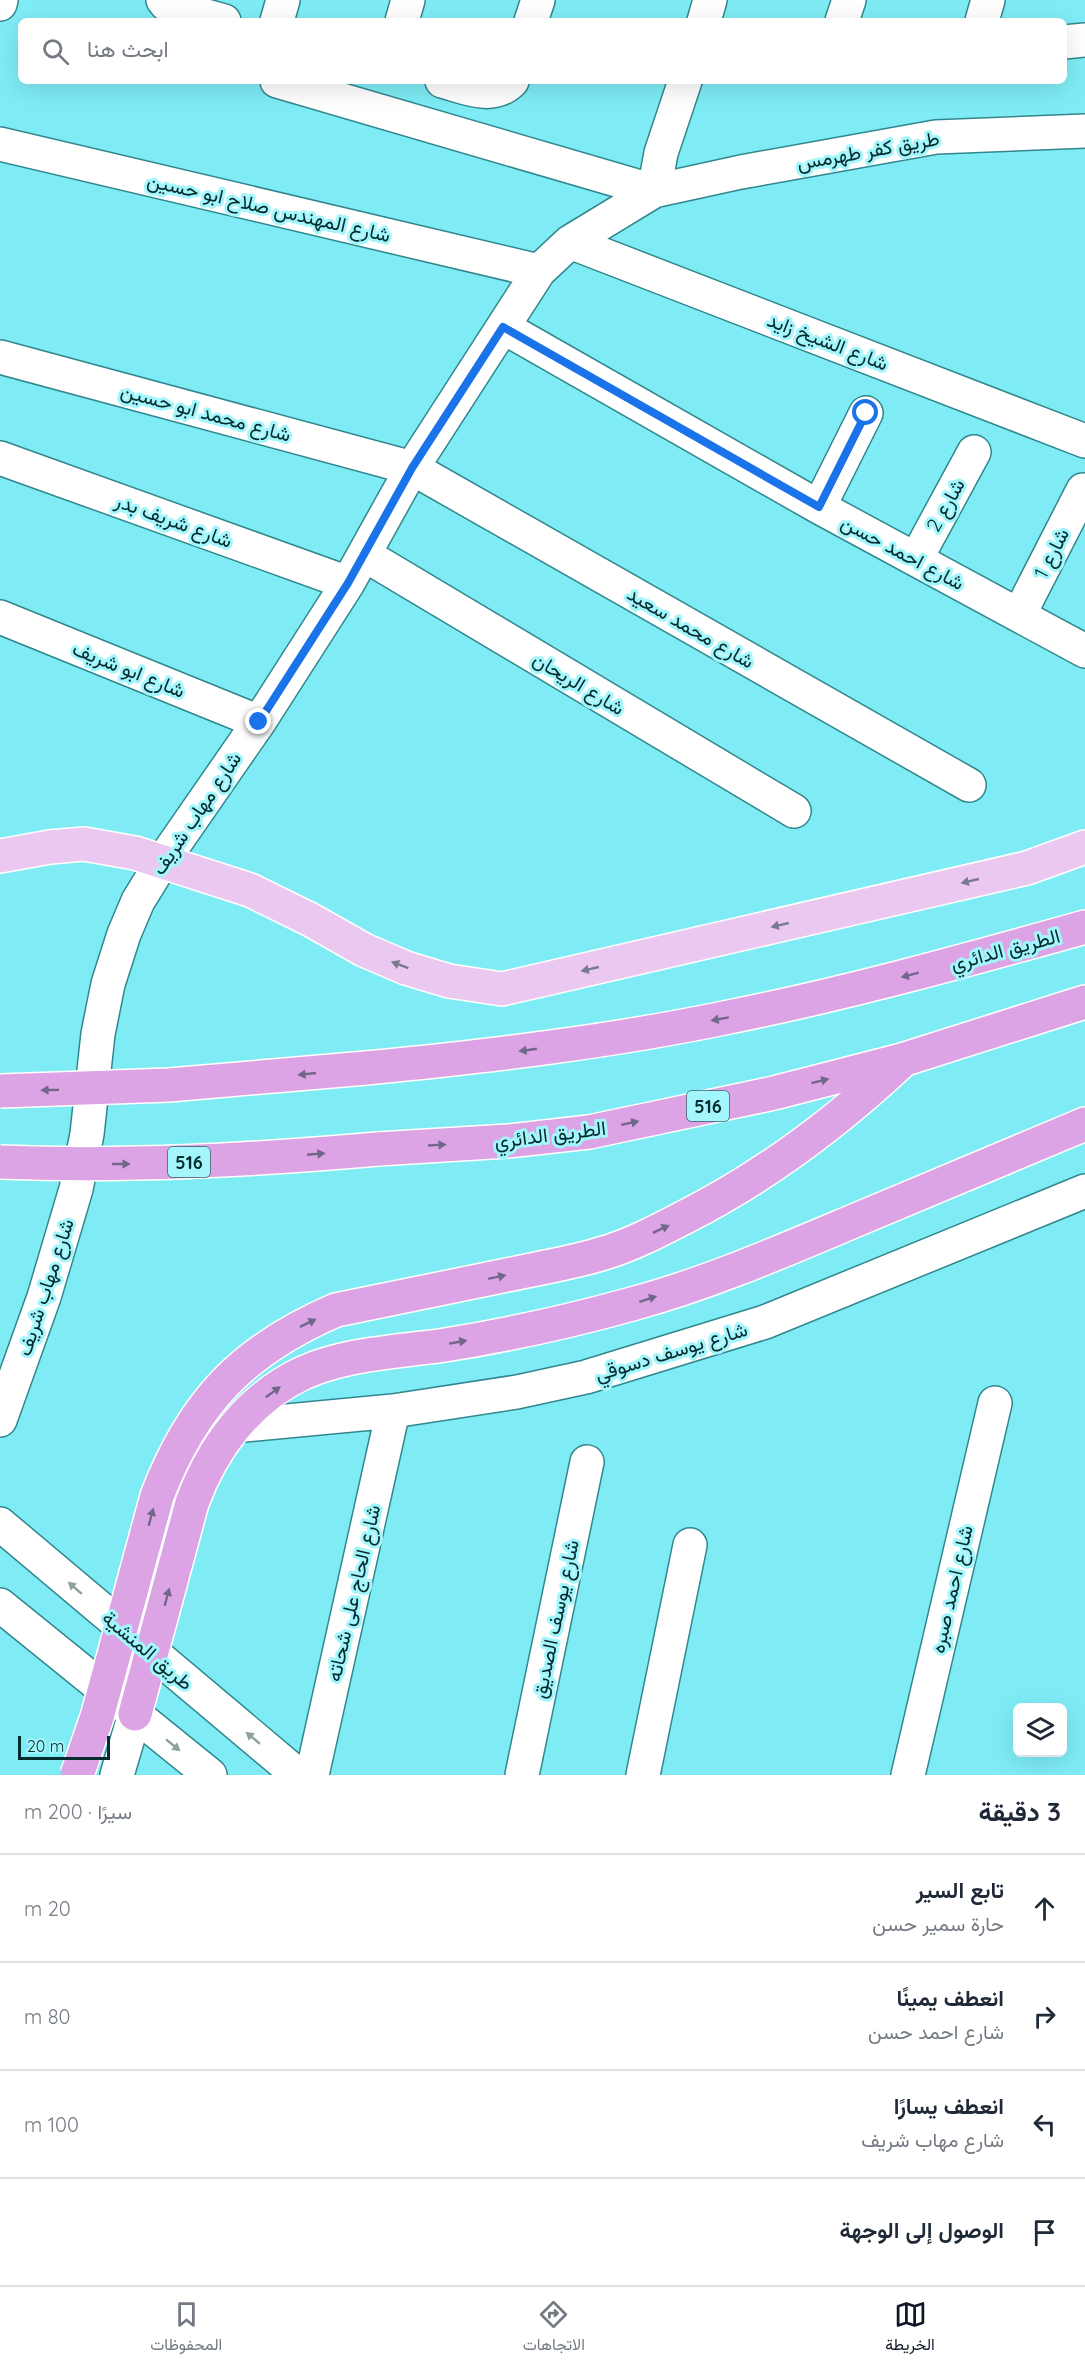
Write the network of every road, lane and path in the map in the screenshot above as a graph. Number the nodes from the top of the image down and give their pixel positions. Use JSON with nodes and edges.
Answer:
{"nodes":[{"id":1,"x":163,"y":0,"type":"edge"},
{"id":2,"x":283,"y":0,"type":"edge"},
{"id":3,"x":408,"y":0,"type":"edge"},
{"id":4,"x":538,"y":0,"type":"edge"},
{"id":5,"x":710,"y":0,"type":"edge"},
{"id":6,"x":849,"y":0,"type":"edge"},
{"id":7,"x":988,"y":0,"type":"edge"},
{"id":8,"x":213,"y":18,"type":"edge"},
{"id":9,"x":278,"y":18,"type":"edge"},
{"id":10,"x":403,"y":18,"type":"edge"},
{"id":11,"x":532,"y":18,"type":"edge"},
{"id":12,"x":705,"y":18,"type":"edge"},
{"id":13,"x":843,"y":18,"type":"edge"},
{"id":14,"x":983,"y":18,"type":"edge"},
{"id":15,"x":1085,"y":40,"type":"edge"},
{"id":16,"x":1067,"y":42,"type":"edge"},
{"id":17,"x":287,"y":84,"type":"edge"},
{"id":18,"x":453,"y":84,"type":"edge"},
{"id":19,"x":509,"y":84,"type":"edge"},
{"id":20,"x":683,"y":84,"type":"edge"},
{"id":21,"x":1085,"y":131,"type":"edge"},
{"id":22,"x":0,"y":144,"type":"edge"},
{"id":23,"x":654,"y":191,"type":"junction"},
{"id":24,"x":570,"y":242,"type":"junction"},
{"id":25,"x":539,"y":271,"type":"junction"},
{"id":26,"x":503,"y":327,"type":"junction"},
{"id":27,"x":0,"y":357,"type":"edge"},
{"id":28,"x":866,"y":413,"type":"dead end"},
{"id":29,"x":1085,"y":441,"type":"edge"},
{"id":30,"x":974,"y":452,"type":"dead end"},
{"id":31,"x":0,"y":458,"type":"edge"},
{"id":32,"x":412,"y":468,"type":"junction"},
{"id":33,"x":1083,"y":490,"type":"dead end"},
{"id":34,"x":819,"y":507,"type":"junction"},
{"id":35,"x":365,"y":555,"type":"junction"},
{"id":36,"x":916,"y":559,"type":"junction"},
{"id":37,"x":348,"y":583,"type":"junction"},
{"id":38,"x":1019,"y":615,"type":"junction"},
{"id":39,"x":0,"y":617,"type":"edge"},
{"id":40,"x":1085,"y":651,"type":"edge"},
{"id":41,"x":259,"y":722,"type":"junction"},
{"id":42,"x":969,"y":785,"type":"dead end"},
{"id":43,"x":794,"y":811,"type":"dead end"},
{"id":44,"x":1085,"y":847,"type":"edge"},
{"id":45,"x":0,"y":856,"type":"edge"},
{"id":46,"x":162,"y":862,"type":"junction"},
{"id":47,"x":1085,"y":927,"type":"edge"},
{"id":48,"x":1085,"y":1002,"type":"edge"},
{"id":49,"x":903,"y":1060,"type":"junction"},
{"id":50,"x":0,"y":1091,"type":"edge"},
{"id":51,"x":1085,"y":1124,"type":"edge"},
{"id":52,"x":0,"y":1162,"type":"edge"},
{"id":53,"x":1085,"y":1191,"type":"edge"},
{"id":54,"x":995,"y":1403,"type":"dead end"},
{"id":55,"x":393,"y":1411,"type":"junction"},
{"id":56,"x":0,"y":1420,"type":"edge"},
{"id":57,"x":234,"y":1426,"type":"junction"},
{"id":58,"x":587,"y":1462,"type":"dead end"},
{"id":59,"x":0,"y":1524,"type":"edge"},
{"id":60,"x":690,"y":1545,"type":"dead end"},
{"id":61,"x":0,"y":1605,"type":"edge"},
{"id":62,"x":152,"y":1653,"type":"junction"},
{"id":63,"x":135,"y":1714,"type":"junction"},
{"id":64,"x":77,"y":1775,"type":"edge"},
{"id":65,"x":117,"y":1775,"type":"edge"},
{"id":66,"x":210,"y":1775,"type":"edge"},
{"id":67,"x":297,"y":1775,"type":"edge"},
{"id":68,"x":312,"y":1775,"type":"edge"},
{"id":69,"x":522,"y":1775,"type":"edge"},
{"id":70,"x":643,"y":1775,"type":"edge"},
{"id":71,"x":908,"y":1775,"type":"edge"}],
"edges":[{"from":1,"to":8,"type":"street"},
{"from":2,"to":9,"type":"street"},
{"from":3,"to":10,"type":"street"},
{"from":4,"to":11,"type":"street"},
{"from":5,"to":12,"type":"street"},
{"from":6,"to":13,"type":"street"},
{"from":7,"to":14,"type":"street"},
{"from":15,"to":16,"type":"street"},
{"from":17,"to":23,"type":"street"},
{"from":18,"to":19,"type":"street"},
{"from":20,"to":23,"type":"street"},
{"from":21,"to":23,"type":"street","name":"طريق كفر طهرمس"},
{"from":22,"to":25,"type":"street","name":"شارع المهندس صلاح ابو حسين"},
{"from":23,"to":24,"type":"street","name":"شارع مهاب شريف"},
{"from":24,"to":25,"type":"street","name":"شارع مهاب شريف"},
{"from":24,"to":29,"type":"street","name":"شارع الشيخ زايد"},
{"from":25,"to":26,"type":"street","name":"شارع مهاب شريف"},
{"from":26,"to":32,"type":"street","name":"شارع مهاب شريف"},
{"from":26,"to":34,"type":"street","name":"شارع احمد حسن"},
{"from":27,"to":32,"type":"street","name":"شارع محمد ابو حسين"},
{"from":28,"to":34,"type":"street"},
{"from":30,"to":36,"type":"street","name":"شارع 2"},
{"from":31,"to":37,"type":"street","name":"شارع شريف بدر"},
{"from":32,"to":35,"type":"street","name":"شارع مهاب شريف"},
{"from":32,"to":42,"type":"street","name":"شارع محمد سعيد"},
{"from":33,"to":38,"type":"street","name":"شارع 1"},
{"from":34,"to":36,"type":"street","name":"شارع احمد حسن"},
{"from":35,"to":37,"type":"street","name":"شارع مهاب شريف"},
{"from":35,"to":43,"type":"street","name":"شارع الريحان"},
{"from":36,"to":38,"type":"street","name":"شارع احمد حسن"},
{"from":37,"to":41,"type":"street","name":"شارع مهاب شريف"},
{"from":38,"to":40,"type":"street","name":"شارع احمد حسن"},
{"from":39,"to":41,"type":"street","name":"شارع ابو شريف"},
{"from":41,"to":46,"type":"street","name":"شارع مهاب شريف"},
{"from":44,"to":46,"type":"main road","one_way":true},
{"from":45,"to":46,"type":"main road"},
{"from":46,"to":56,"type":"street","name":"شارع مهاب شريف"},
{"from":47,"to":50,"type":"highway","name":"الطريق الدائري","one_way":true,"bridge":true},
{"from":48,"to":49,"type":"highway","name":"الطريق الدائري","number":"516"},
{"from":52,"to":49,"type":"highway","name":"الطريق الدائري","number":"516","one_way":true,"bridge":true},
{"from":64,"to":49,"type":"highway","one_way":true,"bridge":true},
{"from":57,"to":51,"type":"highway","one_way":true},
{"from":53,"to":55,"type":"street","name":"شارع يوسف دسوقي"},
{"from":54,"to":71,"type":"street","name":"شارع احمد صبره"},
{"from":55,"to":57,"type":"street","name":"شارع يوسف دسوقي"},
{"from":55,"to":68,"type":"street","name":"شارع الحاج على شحاته"},
{"from":62,"to":57,"type":"highway","one_way":true},
{"from":58,"to":69,"type":"street","name":"شارع يوسف الصديق"},
{"from":62,"to":59,"type":"street","name":"طريق المنشية","one_way":true},
{"from":60,"to":70,"type":"street"},
{"from":61,"to":63,"type":"street"},
{"from":62,"to":63,"type":"highway"},
{"from":67,"to":62,"type":"street","name":"طريق المنشية","one_way":true},
{"from":63,"to":65,"type":"street"},
{"from":63,"to":66,"type":"street","one_way":true}]}
